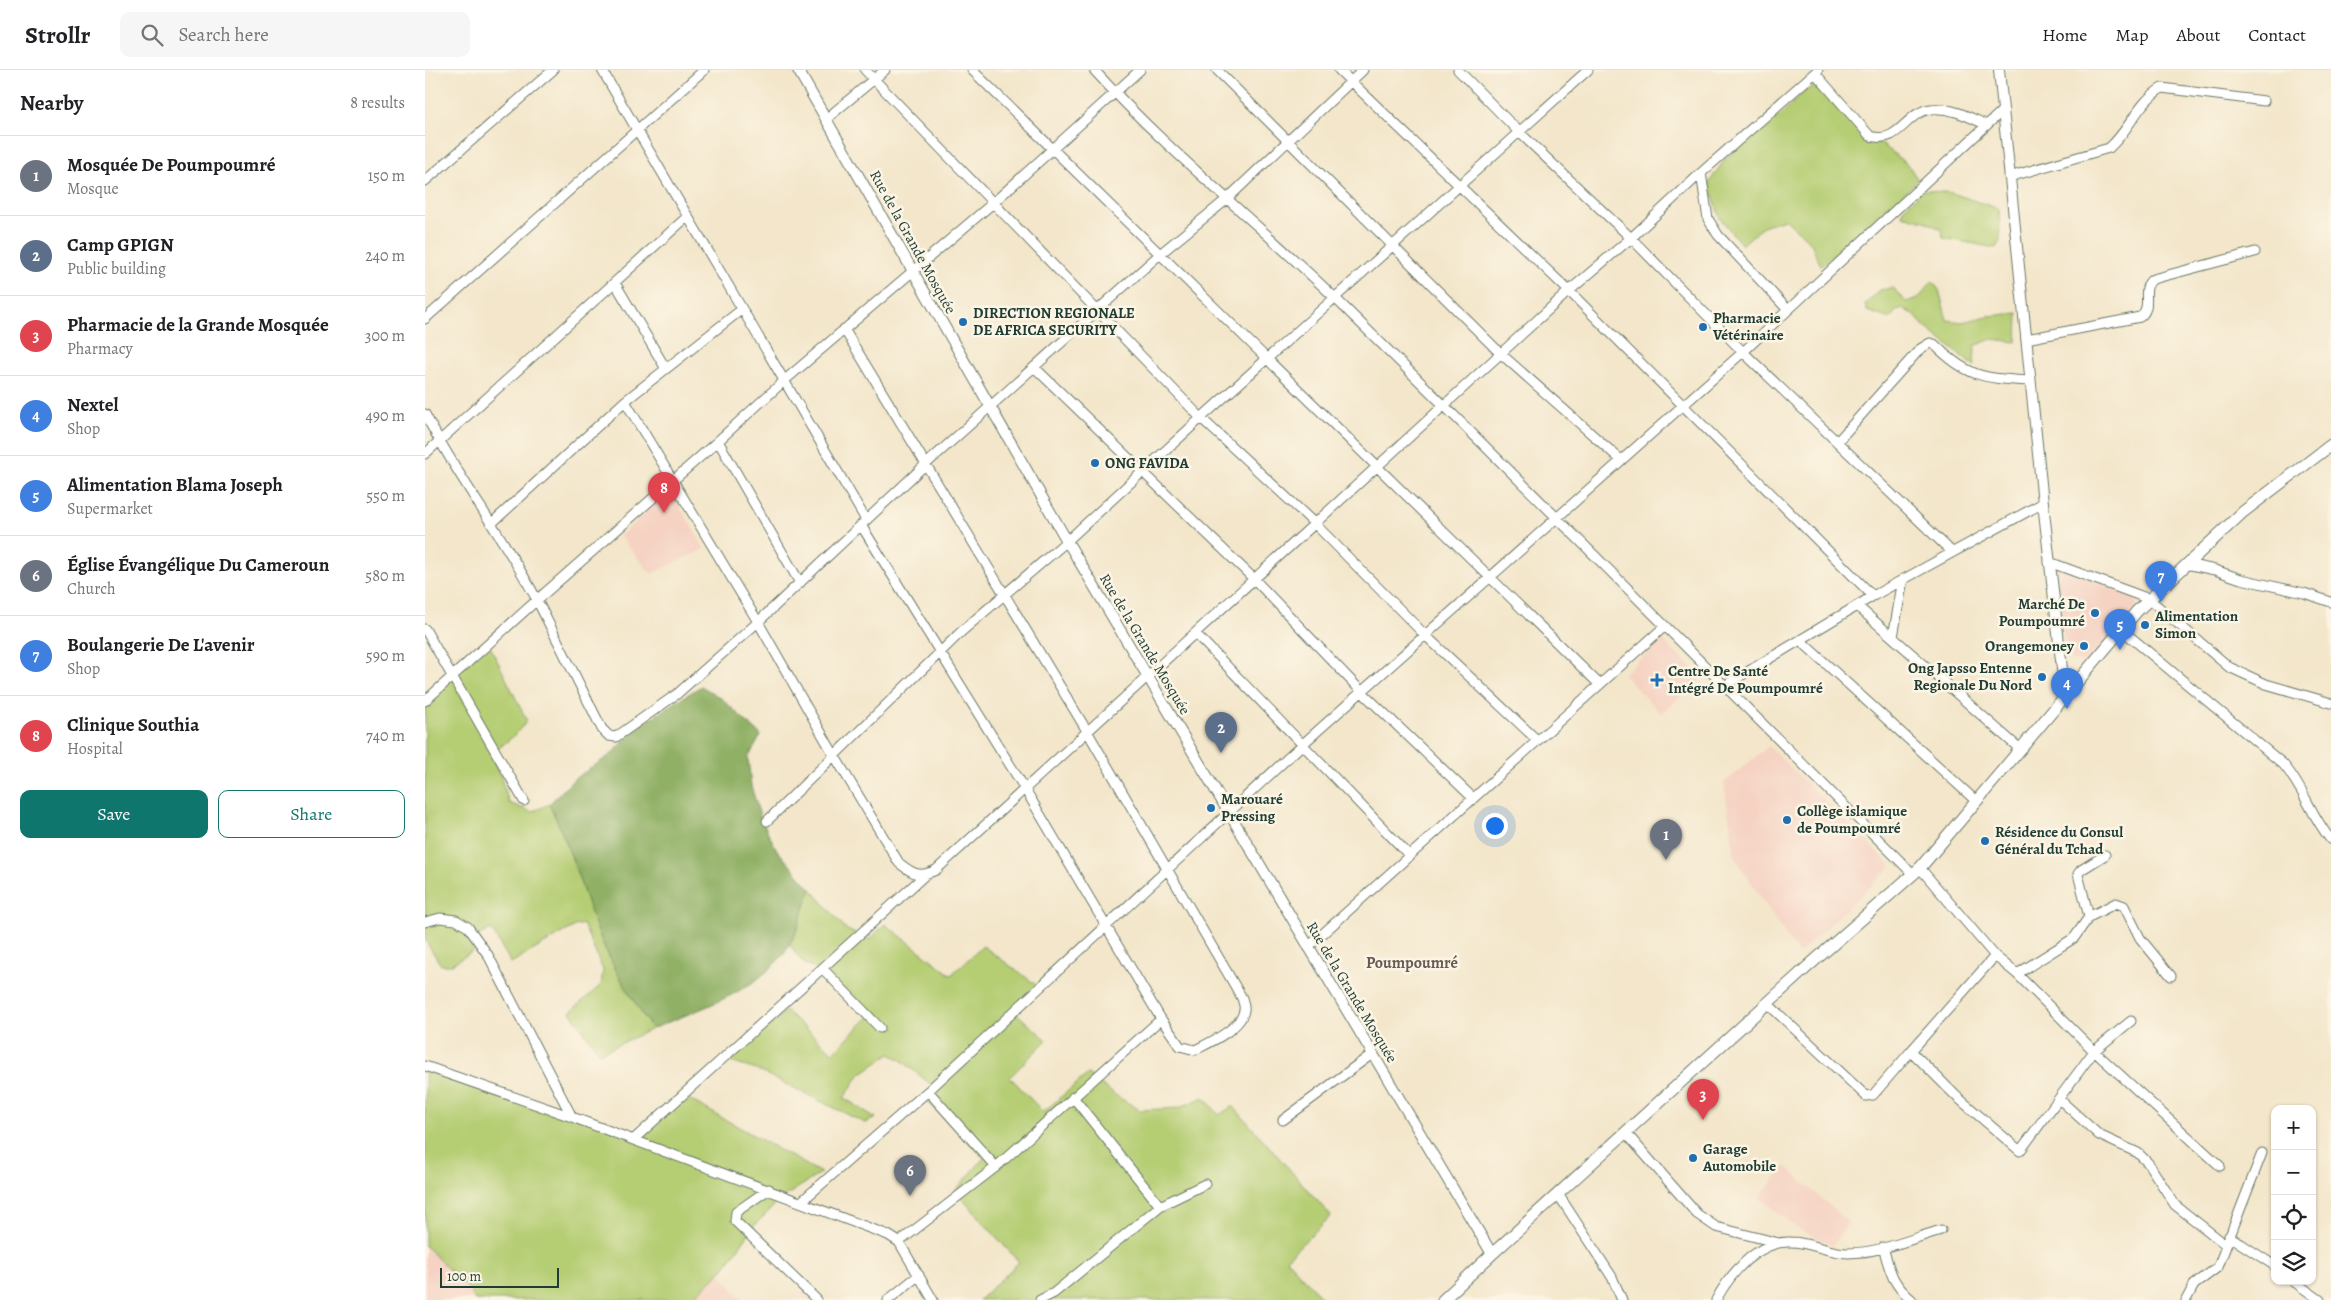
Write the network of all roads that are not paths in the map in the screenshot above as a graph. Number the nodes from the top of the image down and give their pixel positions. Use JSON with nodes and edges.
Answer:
{"nodes":[{"id":1,"x":553,"y":70,"type":"edge"},
{"id":2,"x":602,"y":70,"type":"edge"},
{"id":3,"x":704,"y":70,"type":"edge"},
{"id":4,"x":797,"y":70,"type":"edge"},
{"id":5,"x":865,"y":70,"type":"edge"},
{"id":6,"x":885,"y":70,"type":"edge"},
{"id":7,"x":972,"y":70,"type":"edge"},
{"id":8,"x":1094,"y":70,"type":"edge"},
{"id":9,"x":1140,"y":70,"type":"edge"},
{"id":10,"x":1217,"y":70,"type":"edge"},
{"id":11,"x":1339,"y":70,"type":"edge"},
{"id":12,"x":1363,"y":70,"type":"edge"},
{"id":13,"x":1458,"y":70,"type":"edge"},
{"id":14,"x":1588,"y":70,"type":"edge"},
{"id":15,"x":1999,"y":70,"type":"edge"},
{"id":16,"x":1816,"y":72,"type":"edge"},
{"id":17,"x":874,"y":78,"type":"junction"},
{"id":18,"x":1351,"y":81,"type":"junction"},
{"id":19,"x":1115,"y":93,"type":"junction"},
{"id":20,"x":2264,"y":101,"type":"dead end"},
{"id":21,"x":2003,"y":110,"type":"junction"},
{"id":22,"x":826,"y":119,"type":"junction"},
{"id":23,"x":1987,"y":125,"type":"junction"},
{"id":24,"x":637,"y":130,"type":"junction"},
{"id":25,"x":1519,"y":132,"type":"junction"},
{"id":26,"x":1288,"y":142,"type":"junction"},
{"id":27,"x":1052,"y":150,"type":"junction"},
{"id":28,"x":1701,"y":173,"type":"junction"},
{"id":29,"x":2009,"y":177,"type":"junction"},
{"id":30,"x":425,"y":181,"type":"edge"},
{"id":31,"x":1459,"y":185,"type":"junction"},
{"id":32,"x":1226,"y":200,"type":"junction"},
{"id":33,"x":993,"y":203,"type":"junction"},
{"id":34,"x":689,"y":216,"type":"junction"},
{"id":35,"x":1631,"y":238,"type":"junction"},
{"id":36,"x":1392,"y":245,"type":"junction"},
{"id":37,"x":2255,"y":252,"type":"dead end"},
{"id":38,"x":1160,"y":254,"type":"junction"},
{"id":39,"x":912,"y":271,"type":"junction"},
{"id":40,"x":615,"y":283,"type":"junction"},
{"id":41,"x":1569,"y":291,"type":"junction"},
{"id":42,"x":1334,"y":298,"type":"junction"},
{"id":43,"x":741,"y":310,"type":"junction"},
{"id":44,"x":1788,"y":310,"type":"junction"},
{"id":45,"x":1097,"y":311,"type":"junction"},
{"id":46,"x":425,"y":319,"type":"edge"},
{"id":47,"x":844,"y":329,"type":"junction"},
{"id":48,"x":2026,"y":339,"type":"junction"},
{"id":49,"x":1743,"y":352,"type":"junction"},
{"id":50,"x":1500,"y":353,"type":"junction"},
{"id":51,"x":1266,"y":359,"type":"junction"},
{"id":52,"x":1034,"y":367,"type":"junction"},
{"id":53,"x":666,"y":368,"type":"junction"},
{"id":54,"x":785,"y":380,"type":"junction"},
{"id":55,"x":2030,"y":381,"type":"junction"},
{"id":56,"x":625,"y":401,"type":"junction"},
{"id":57,"x":1681,"y":405,"type":"junction"},
{"id":58,"x":1443,"y":406,"type":"junction"},
{"id":59,"x":989,"y":408,"type":"junction"},
{"id":60,"x":425,"y":414,"type":"edge"},
{"id":61,"x":1201,"y":418,"type":"junction"},
{"id":62,"x":719,"y":441,"type":"junction"},
{"id":63,"x":439,"y":442,"type":"junction"},
{"id":64,"x":1837,"y":442,"type":"junction"},
{"id":65,"x":2331,"y":444,"type":"edge"},
{"id":66,"x":425,"y":454,"type":"edge"},
{"id":67,"x":1621,"y":460,"type":"junction"},
{"id":68,"x":925,"y":465,"type":"junction"},
{"id":69,"x":1377,"y":467,"type":"junction"},
{"id":70,"x":1143,"y":473,"type":"junction"},
{"id":71,"x":673,"y":479,"type":"junction"},
{"id":72,"x":2043,"y":503,"type":"junction"},
{"id":73,"x":1555,"y":518,"type":"junction"},
{"id":74,"x":492,"y":523,"type":"junction"},
{"id":75,"x":864,"y":523,"type":"junction"},
{"id":76,"x":1314,"y":523,"type":"junction"},
{"id":77,"x":1067,"y":541,"type":"junction"},
{"id":78,"x":1952,"y":552,"type":"junction"},
{"id":79,"x":2049,"y":562,"type":"junction"},
{"id":80,"x":2186,"y":564,"type":"junction"},
{"id":81,"x":1489,"y":576,"type":"junction"},
{"id":82,"x":1254,"y":579,"type":"junction"},
{"id":83,"x":1903,"y":579,"type":"junction"},
{"id":84,"x":800,"y":582,"type":"junction"},
{"id":85,"x":1004,"y":594,"type":"junction"},
{"id":86,"x":1873,"y":596,"type":"junction"},
{"id":87,"x":2149,"y":599,"type":"junction"},
{"id":88,"x":537,"y":600,"type":"junction"},
{"id":89,"x":2331,"y":602,"type":"edge"},
{"id":90,"x":1857,"y":606,"type":"junction"},
{"id":91,"x":758,"y":622,"type":"junction"},
{"id":92,"x":1665,"y":626,"type":"junction"},
{"id":93,"x":425,"y":629,"type":"edge"},
{"id":94,"x":2122,"y":630,"type":"junction"},
{"id":95,"x":1195,"y":633,"type":"junction"},
{"id":96,"x":1424,"y":634,"type":"junction"},
{"id":97,"x":1893,"y":637,"type":"junction"},
{"id":98,"x":1800,"y":640,"type":"junction"},
{"id":99,"x":941,"y":652,"type":"junction"},
{"id":100,"x":454,"y":676,"type":"junction"},
{"id":101,"x":1147,"y":676,"type":"junction"},
{"id":102,"x":1599,"y":684,"type":"junction"},
{"id":103,"x":1725,"y":686,"type":"junction"},
{"id":104,"x":1362,"y":692,"type":"junction"},
{"id":105,"x":2065,"y":695,"type":"junction"},
{"id":106,"x":425,"y":701,"type":"edge"},
{"id":107,"x":2331,"y":703,"type":"edge"},
{"id":108,"x":1087,"y":731,"type":"junction"},
{"id":109,"x":1537,"y":740,"type":"junction"},
{"id":110,"x":1303,"y":743,"type":"junction"},
{"id":111,"x":2019,"y":749,"type":"junction"},
{"id":112,"x":835,"y":756,"type":"junction"},
{"id":113,"x":1025,"y":789,"type":"junction"},
{"id":114,"x":1473,"y":798,"type":"junction"},
{"id":115,"x":525,"y":801,"type":"dead end"},
{"id":116,"x":1976,"y":801,"type":"junction"},
{"id":117,"x":1229,"y":812,"type":"junction"},
{"id":118,"x":767,"y":821,"type":"dead end"},
{"id":119,"x":2331,"y":840,"type":"edge"},
{"id":120,"x":2105,"y":854,"type":"dead end"},
{"id":121,"x":1409,"y":855,"type":"junction"},
{"id":122,"x":1166,"y":870,"type":"junction"},
{"id":123,"x":1916,"y":871,"type":"junction"},
{"id":124,"x":925,"y":875,"type":"junction"},
{"id":125,"x":2089,"y":918,"type":"junction"},
{"id":126,"x":425,"y":922,"type":"edge"},
{"id":127,"x":1107,"y":925,"type":"junction"},
{"id":128,"x":1308,"y":947,"type":"junction"},
{"id":129,"x":1995,"y":956,"type":"junction"},
{"id":130,"x":823,"y":969,"type":"junction"},
{"id":131,"x":2017,"y":974,"type":"junction"},
{"id":132,"x":2171,"y":976,"type":"dead end"},
{"id":133,"x":1768,"y":1004,"type":"junction"},
{"id":134,"x":1161,"y":1019,"type":"junction"},
{"id":135,"x":2131,"y":1021,"type":"dead end"},
{"id":136,"x":880,"y":1028,"type":"dead end"},
{"id":137,"x":1911,"y":1050,"type":"junction"},
{"id":138,"x":2094,"y":1051,"type":"junction"},
{"id":139,"x":1372,"y":1054,"type":"junction"},
{"id":140,"x":425,"y":1066,"type":"edge"},
{"id":141,"x":928,"y":1091,"type":"junction"},
{"id":142,"x":1073,"y":1097,"type":"junction"},
{"id":143,"x":2059,"y":1099,"type":"junction"},
{"id":144,"x":572,"y":1117,"type":"junction"},
{"id":145,"x":1283,"y":1120,"type":"dead end"},
{"id":146,"x":1627,"y":1133,"type":"junction"},
{"id":147,"x":633,"y":1140,"type":"junction"},
{"id":148,"x":2262,"y":1153,"type":"dead end"},
{"id":149,"x":2220,"y":1166,"type":"dead end"},
{"id":150,"x":996,"y":1167,"type":"junction"},
{"id":151,"x":1205,"y":1184,"type":"dead end"},
{"id":152,"x":769,"y":1189,"type":"junction"},
{"id":153,"x":1558,"y":1194,"type":"junction"},
{"id":154,"x":801,"y":1201,"type":"junction"},
{"id":155,"x":1160,"y":1206,"type":"junction"},
{"id":156,"x":1941,"y":1230,"type":"dead end"},
{"id":157,"x":2227,"y":1241,"type":"junction"},
{"id":158,"x":899,"y":1242,"type":"junction"},
{"id":159,"x":1775,"y":1242,"type":"junction"},
{"id":160,"x":1883,"y":1247,"type":"junction"},
{"id":161,"x":1491,"y":1254,"type":"junction"},
{"id":162,"x":2271,"y":1264,"type":"edge"},
{"id":163,"x":919,"y":1275,"type":"junction"},
{"id":164,"x":2299,"y":1285,"type":"edge"},
{"id":165,"x":817,"y":1300,"type":"edge"},
{"id":166,"x":888,"y":1300,"type":"edge"},
{"id":167,"x":933,"y":1300,"type":"edge"},
{"id":168,"x":1040,"y":1300,"type":"edge"},
{"id":169,"x":1443,"y":1300,"type":"edge"},
{"id":170,"x":1622,"y":1300,"type":"edge"},
{"id":171,"x":1716,"y":1300,"type":"edge"},
{"id":172,"x":1912,"y":1300,"type":"edge"},
{"id":173,"x":2186,"y":1300,"type":"edge"},
{"id":174,"x":2320,"y":1300,"type":"edge"}],
"edges":[{"from":1,"to":30,"type":"street"},
{"from":2,"to":24,"type":"street"},
{"from":3,"to":24,"type":"street"},
{"from":4,"to":22,"type":"street","name":"Rue de la Grande Mosquée"},
{"from":5,"to":17,"type":"street"},
{"from":6,"to":17,"type":"street"},
{"from":7,"to":27,"type":"street"},
{"from":8,"to":19,"type":"street"},
{"from":9,"to":19,"type":"street"},
{"from":10,"to":26,"type":"street"},
{"from":11,"to":18,"type":"street"},
{"from":12,"to":18,"type":"street"},
{"from":13,"to":25,"type":"street"},
{"from":14,"to":25,"type":"street"},
{"from":15,"to":21,"type":"street"},
{"from":16,"to":23,"type":"street"},
{"from":16,"to":28,"type":"street"},
{"from":17,"to":22,"type":"street"},
{"from":17,"to":33,"type":"street"},
{"from":18,"to":26,"type":"street"},
{"from":18,"to":31,"type":"street"},
{"from":19,"to":27,"type":"street"},
{"from":19,"to":32,"type":"street"},
{"from":20,"to":29,"type":"street"},
{"from":21,"to":23,"type":"street"},
{"from":21,"to":29,"type":"street"},
{"from":22,"to":39,"type":"street","name":"Rue de la Grande Mosquée"},
{"from":23,"to":44,"type":"street"},
{"from":24,"to":34,"type":"street"},
{"from":24,"to":46,"type":"street"},
{"from":25,"to":31,"type":"street"},
{"from":25,"to":35,"type":"street"},
{"from":26,"to":32,"type":"street"},
{"from":26,"to":36,"type":"street"},
{"from":27,"to":33,"type":"street"},
{"from":27,"to":38,"type":"street"},
{"from":28,"to":35,"type":"street"},
{"from":28,"to":44,"type":"street"},
{"from":29,"to":48,"type":"street"},
{"from":31,"to":36,"type":"street"},
{"from":31,"to":41,"type":"street"},
{"from":32,"to":38,"type":"street"},
{"from":32,"to":42,"type":"street"},
{"from":33,"to":39,"type":"street"},
{"from":33,"to":45,"type":"street"},
{"from":34,"to":40,"type":"street"},
{"from":34,"to":43,"type":"street"},
{"from":35,"to":41,"type":"street"},
{"from":35,"to":49,"type":"street"},
{"from":36,"to":42,"type":"street"},
{"from":36,"to":50,"type":"street"},
{"from":37,"to":48,"type":"street"},
{"from":38,"to":45,"type":"street"},
{"from":38,"to":51,"type":"street"},
{"from":39,"to":47,"type":"street"},
{"from":39,"to":59,"type":"street","name":"Rue de la Grande Mosquée"},
{"from":40,"to":53,"type":"street"},
{"from":40,"to":63,"type":"street"},
{"from":41,"to":50,"type":"street"},
{"from":41,"to":57,"type":"street"},
{"from":42,"to":51,"type":"street"},
{"from":42,"to":58,"type":"street"},
{"from":43,"to":53,"type":"street"},
{"from":43,"to":54,"type":"street"},
{"from":44,"to":49,"type":"street"},
{"from":45,"to":52,"type":"street"},
{"from":45,"to":61,"type":"street"},
{"from":47,"to":54,"type":"street"},
{"from":47,"to":68,"type":"street"},
{"from":48,"to":55,"type":"street"},
{"from":49,"to":57,"type":"street"},
{"from":49,"to":64,"type":"street"},
{"from":50,"to":58,"type":"street"},
{"from":50,"to":67,"type":"street"},
{"from":51,"to":61,"type":"street"},
{"from":51,"to":69,"type":"street"},
{"from":52,"to":59,"type":"street"},
{"from":52,"to":70,"type":"street"},
{"from":53,"to":56,"type":"street"},
{"from":54,"to":62,"type":"street"},
{"from":54,"to":75,"type":"street"},
{"from":55,"to":64,"type":"street"},
{"from":55,"to":72,"type":"street"},
{"from":56,"to":71,"type":"street"},
{"from":56,"to":74,"type":"street"},
{"from":57,"to":67,"type":"street"},
{"from":57,"to":86,"type":"street"},
{"from":58,"to":69,"type":"street"},
{"from":58,"to":73,"type":"street"},
{"from":59,"to":68,"type":"street"},
{"from":59,"to":77,"type":"street","name":"Rue de la Grande Mosquée"},
{"from":60,"to":63,"type":"street"},
{"from":61,"to":70,"type":"street"},
{"from":61,"to":76,"type":"street"},
{"from":62,"to":71,"type":"street"},
{"from":62,"to":84,"type":"street"},
{"from":63,"to":66,"type":"street"},
{"from":63,"to":74,"type":"street"},
{"from":64,"to":78,"type":"street"},
{"from":65,"to":80,"type":"main road"},
{"from":67,"to":73,"type":"street"},
{"from":68,"to":75,"type":"street"},
{"from":68,"to":85,"type":"street"},
{"from":69,"to":76,"type":"street"},
{"from":69,"to":81,"type":"street"},
{"from":70,"to":77,"type":"street"},
{"from":70,"to":82,"type":"street"},
{"from":71,"to":88,"type":"street"},
{"from":71,"to":91,"type":"street"},
{"from":72,"to":78,"type":"street"},
{"from":72,"to":79,"type":"street"},
{"from":73,"to":81,"type":"street"},
{"from":73,"to":92,"type":"street"},
{"from":74,"to":88,"type":"street"},
{"from":75,"to":84,"type":"street"},
{"from":75,"to":99,"type":"street"},
{"from":76,"to":82,"type":"street"},
{"from":76,"to":96,"type":"street"},
{"from":77,"to":85,"type":"street"},
{"from":77,"to":101,"type":"street","name":"Rue de la Grande Mosquée"},
{"from":78,"to":83,"type":"street"},
{"from":79,"to":87,"type":"street"},
{"from":79,"to":105,"type":"street"},
{"from":80,"to":87,"type":"main road"},
{"from":80,"to":89,"type":"street"},
{"from":81,"to":96,"type":"street"},
{"from":81,"to":102,"type":"street"},
{"from":82,"to":95,"type":"street"},
{"from":82,"to":104,"type":"street"},
{"from":83,"to":86,"type":"street"},
{"from":83,"to":97,"type":"street"},
{"from":84,"to":91,"type":"street"},
{"from":85,"to":99,"type":"street"},
{"from":85,"to":108,"type":"street"},
{"from":86,"to":90,"type":"street"},
{"from":87,"to":94,"type":"main road"},
{"from":87,"to":107,"type":"street"},
{"from":88,"to":91,"type":"street"},
{"from":88,"to":100,"type":"street"},
{"from":90,"to":97,"type":"street"},
{"from":90,"to":98,"type":"street"},
{"from":91,"to":112,"type":"street"},
{"from":92,"to":102,"type":"street"},
{"from":92,"to":103,"type":"street"},
{"from":93,"to":100,"type":"street"},
{"from":94,"to":105,"type":"main road"},
{"from":94,"to":119,"type":"street"},
{"from":95,"to":101,"type":"street"},
{"from":95,"to":110,"type":"street"},
{"from":96,"to":104,"type":"street"},
{"from":96,"to":109,"type":"street"},
{"from":97,"to":111,"type":"street"},
{"from":98,"to":103,"type":"street"},
{"from":98,"to":116,"type":"street"},
{"from":99,"to":112,"type":"street"},
{"from":99,"to":113,"type":"street"},
{"from":100,"to":106,"type":"street"},
{"from":100,"to":115,"type":"street"},
{"from":101,"to":108,"type":"street"},
{"from":101,"to":117,"type":"street","name":"Rue de la Grande Mosquée"},
{"from":102,"to":109,"type":"street"},
{"from":103,"to":123,"type":"street"},
{"from":104,"to":110,"type":"street"},
{"from":104,"to":114,"type":"street"},
{"from":105,"to":111,"type":"main road"},
{"from":108,"to":113,"type":"street"},
{"from":108,"to":122,"type":"street"},
{"from":109,"to":114,"type":"street"},
{"from":110,"to":117,"type":"street"},
{"from":110,"to":121,"type":"street"},
{"from":111,"to":116,"type":"main road"},
{"from":112,"to":118,"type":"street"},
{"from":112,"to":124,"type":"street"},
{"from":113,"to":124,"type":"street"},
{"from":113,"to":127,"type":"street"},
{"from":114,"to":121,"type":"street"},
{"from":116,"to":123,"type":"main road"},
{"from":117,"to":122,"type":"street"},
{"from":117,"to":128,"type":"street","name":"Rue de la Grande Mosquée"},
{"from":120,"to":125,"type":"street"},
{"from":121,"to":128,"type":"street"},
{"from":122,"to":127,"type":"street"},
{"from":122,"to":134,"type":"street"},
{"from":123,"to":129,"type":"street"},
{"from":123,"to":133,"type":"main road"},
{"from":124,"to":130,"type":"street"},
{"from":125,"to":131,"type":"street"},
{"from":125,"to":132,"type":"street"},
{"from":126,"to":144,"type":"street"},
{"from":127,"to":134,"type":"street"},
{"from":127,"to":141,"type":"street"},
{"from":128,"to":139,"type":"street","name":"Rue de la Grande Mosquée"},
{"from":129,"to":131,"type":"street"},
{"from":129,"to":137,"type":"street"},
{"from":130,"to":136,"type":"street"},
{"from":130,"to":147,"type":"street"},
{"from":131,"to":138,"type":"street"},
{"from":133,"to":137,"type":"street"},
{"from":133,"to":146,"type":"main road"},
{"from":134,"to":142,"type":"street"},
{"from":135,"to":138,"type":"street"},
{"from":137,"to":143,"type":"street"},
{"from":138,"to":143,"type":"street"},
{"from":138,"to":149,"type":"street"},
{"from":139,"to":145,"type":"street"},
{"from":139,"to":161,"type":"street","name":"Rue de la Grande Mosquée"},
{"from":140,"to":144,"type":"street"},
{"from":141,"to":150,"type":"street"},
{"from":141,"to":154,"type":"street"},
{"from":142,"to":150,"type":"street"},
{"from":142,"to":155,"type":"street"},
{"from":143,"to":157,"type":"street"},
{"from":144,"to":147,"type":"street"},
{"from":146,"to":153,"type":"main road"},
{"from":146,"to":159,"type":"street"},
{"from":147,"to":152,"type":"street"},
{"from":148,"to":157,"type":"street"},
{"from":150,"to":158,"type":"street"},
{"from":151,"to":155,"type":"street"},
{"from":152,"to":154,"type":"street"},
{"from":152,"to":165,"type":"street"},
{"from":153,"to":161,"type":"main road"},
{"from":153,"to":170,"type":"street"},
{"from":154,"to":158,"type":"street"},
{"from":155,"to":168,"type":"street"},
{"from":156,"to":160,"type":"street"},
{"from":157,"to":162,"type":"street"},
{"from":157,"to":173,"type":"street"},
{"from":158,"to":163,"type":"street"},
{"from":159,"to":160,"type":"street"},
{"from":159,"to":171,"type":"street"},
{"from":160,"to":172,"type":"street"},
{"from":161,"to":169,"type":"main road"},
{"from":163,"to":166,"type":"street"},
{"from":163,"to":167,"type":"street"},
{"from":164,"to":174,"type":"street"}]}
